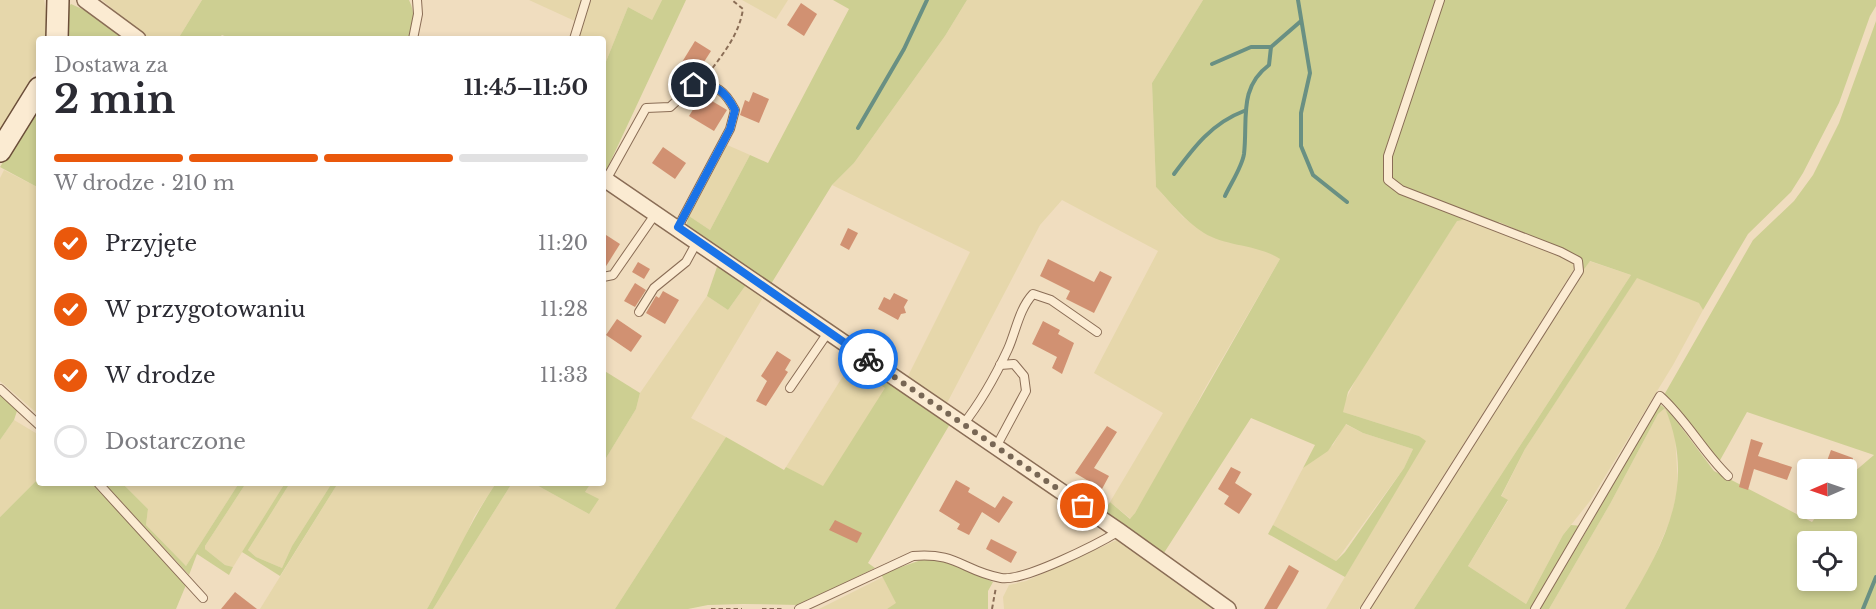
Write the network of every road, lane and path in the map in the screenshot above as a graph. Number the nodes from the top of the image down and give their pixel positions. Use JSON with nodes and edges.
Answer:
{"nodes":[{"id":1,"x":58,"y":0,"type":"edge"},
{"id":2,"x":85,"y":0,"type":"edge"},
{"id":3,"x":417,"y":0,"type":"edge"},
{"id":4,"x":586,"y":0,"type":"edge"},
{"id":5,"x":732,"y":0,"type":"edge"},
{"id":6,"x":1440,"y":0,"type":"edge"},
{"id":7,"x":57,"y":36,"type":"edge"},
{"id":8,"x":134,"y":36,"type":"edge"},
{"id":9,"x":414,"y":36,"type":"edge"},
{"id":10,"x":575,"y":36,"type":"edge"},
{"id":11,"x":700,"y":84,"type":"junction"},
{"id":12,"x":36,"y":93,"type":"edge"},
{"id":13,"x":0,"y":151,"type":"edge"},
{"id":14,"x":606,"y":176,"type":"edge"},
{"id":15,"x":606,"y":180,"type":"edge"},
{"id":16,"x":656,"y":213,"type":"junction"},
{"id":17,"x":678,"y":227,"type":"junction"},
{"id":18,"x":698,"y":240,"type":"junction"},
{"id":19,"x":606,"y":276,"type":"edge"},
{"id":20,"x":639,"y":312,"type":"dead end"},
{"id":21,"x":829,"y":331,"type":"junction"},
{"id":22,"x":1097,"y":332,"type":"dead end"},
{"id":23,"x":1000,"y":365,"type":"junction"},
{"id":24,"x":790,"y":388,"type":"dead end"},
{"id":25,"x":0,"y":389,"type":"edge"},
{"id":26,"x":36,"y":422,"type":"edge"},
{"id":27,"x":962,"y":426,"type":"junction"},
{"id":28,"x":996,"y":447,"type":"junction"},
{"id":29,"x":1728,"y":476,"type":"dead end"},
{"id":30,"x":101,"y":486,"type":"edge"},
{"id":31,"x":1119,"y":531,"type":"junction"},
{"id":32,"x":1004,"y":579,"type":"junction"},
{"id":33,"x":203,"y":598,"type":"dead end"},
{"id":34,"x":711,"y":609,"type":"edge"},
{"id":35,"x":742,"y":609,"type":"edge"},
{"id":36,"x":762,"y":609,"type":"edge"},
{"id":37,"x":784,"y":609,"type":"edge"},
{"id":38,"x":799,"y":609,"type":"edge"},
{"id":39,"x":992,"y":609,"type":"edge"},
{"id":40,"x":1228,"y":609,"type":"edge"},
{"id":41,"x":1365,"y":609,"type":"edge"},
{"id":42,"x":1535,"y":609,"type":"edge"}],
"edges":[{"from":1,"to":7,"type":"street"},
{"from":2,"to":8,"type":"street"},
{"from":3,"to":9,"type":"lane"},
{"from":4,"to":10,"type":"lane"},
{"from":5,"to":11,"type":"path"},
{"from":6,"to":41,"type":"lane"},
{"from":11,"to":14,"type":"lane"},
{"from":11,"to":17,"type":"lane"},
{"from":12,"to":13,"type":"street"},
{"from":15,"to":16,"type":"street"},
{"from":16,"to":17,"type":"street"},
{"from":16,"to":19,"type":"lane"},
{"from":17,"to":18,"type":"street"},
{"from":18,"to":20,"type":"lane"},
{"from":18,"to":21,"type":"street"},
{"from":21,"to":24,"type":"lane"},
{"from":21,"to":27,"type":"street"},
{"from":22,"to":23,"type":"lane"},
{"from":23,"to":27,"type":"lane"},
{"from":23,"to":28,"type":"lane"},
{"from":25,"to":26,"type":"lane"},
{"from":27,"to":28,"type":"street"},
{"from":28,"to":31,"type":"street"},
{"from":29,"to":42,"type":"lane"},
{"from":30,"to":33,"type":"lane"},
{"from":31,"to":32,"type":"lane"},
{"from":31,"to":40,"type":"street"},
{"from":32,"to":38,"type":"lane"},
{"from":32,"to":39,"type":"path"},
{"from":34,"to":35,"type":"path"},
{"from":36,"to":37,"type":"path"}]}
